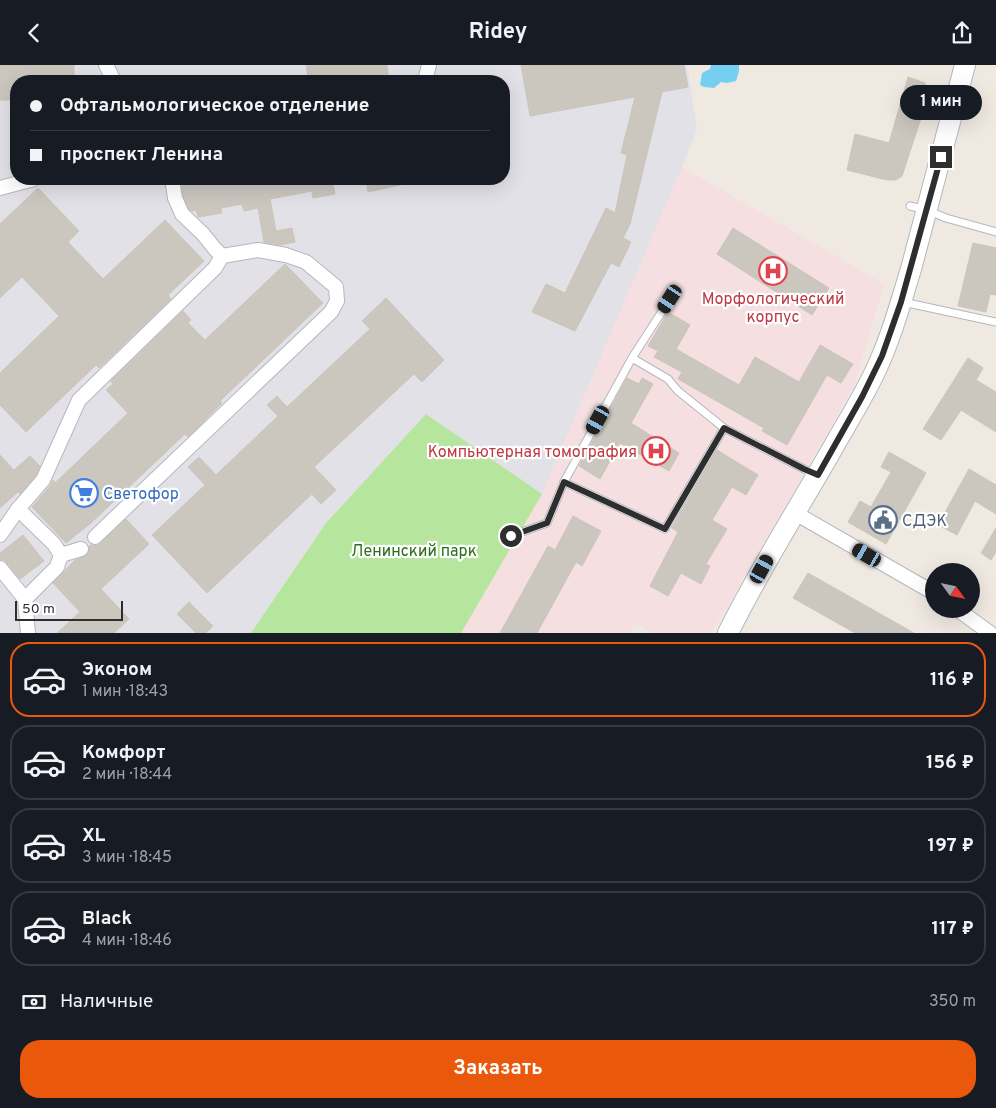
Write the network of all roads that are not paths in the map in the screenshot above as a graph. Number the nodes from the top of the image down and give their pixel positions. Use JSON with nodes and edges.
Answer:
{"nodes":[{"id":1,"x":965,"y":65,"type":"edge"},
{"id":2,"x":173,"y":185,"type":"edge"},
{"id":3,"x":918,"y":208,"type":"junction"},
{"id":4,"x":996,"y":232,"type":"edge"},
{"id":5,"x":222,"y":256,"type":"junction"},
{"id":6,"x":670,"y":299,"type":"dead end"},
{"id":7,"x":901,"y":302,"type":"junction"},
{"id":8,"x":996,"y":322,"type":"edge"},
{"id":9,"x":632,"y":358,"type":"junction"},
{"id":10,"x":724,"y":428,"type":"junction"},
{"id":11,"x":818,"y":475,"type":"junction"},
{"id":12,"x":564,"y":482,"type":"junction"},
{"id":13,"x":18,"y":509,"type":"junction"},
{"id":14,"x":795,"y":513,"type":"junction"},
{"id":15,"x":0,"y":535,"type":"edge"},
{"id":16,"x":511,"y":536,"type":"dead end"},
{"id":17,"x":95,"y":537,"type":"dead end"},
{"id":18,"x":81,"y":549,"type":"dead end"},
{"id":19,"x":61,"y":555,"type":"junction"},
{"id":20,"x":0,"y":569,"type":"edge"},
{"id":21,"x":925,"y":588,"type":"edge"},
{"id":22,"x":25,"y":599,"type":"junction"},
{"id":23,"x":969,"y":618,"type":"edge"},
{"id":24,"x":28,"y":633,"type":"edge"},
{"id":25,"x":728,"y":633,"type":"edge"},
{"id":26,"x":990,"y":633,"type":"edge"}],
"edges":[{"from":1,"to":3,"type":"main road"},
{"from":2,"to":5,"type":"street"},
{"from":3,"to":4,"type":"lane"},
{"from":3,"to":7,"type":"main road"},
{"from":5,"to":13,"type":"street"},
{"from":5,"to":17,"type":"street"},
{"from":6,"to":9,"type":"lane"},
{"from":7,"to":8,"type":"lane"},
{"from":7,"to":11,"type":"main road"},
{"from":9,"to":10,"type":"lane"},
{"from":9,"to":12,"type":"lane"},
{"from":10,"to":11,"type":"lane"},
{"from":10,"to":12,"type":"lane"},
{"from":11,"to":14,"type":"main road"},
{"from":12,"to":16,"type":"lane"},
{"from":13,"to":15,"type":"street"},
{"from":13,"to":19,"type":"street"},
{"from":14,"to":21,"type":"street"},
{"from":14,"to":25,"type":"main road"},
{"from":18,"to":19,"type":"street"},
{"from":19,"to":22,"type":"street"},
{"from":20,"to":22,"type":"street"},
{"from":22,"to":24,"type":"street"},
{"from":23,"to":26,"type":"street"}]}
